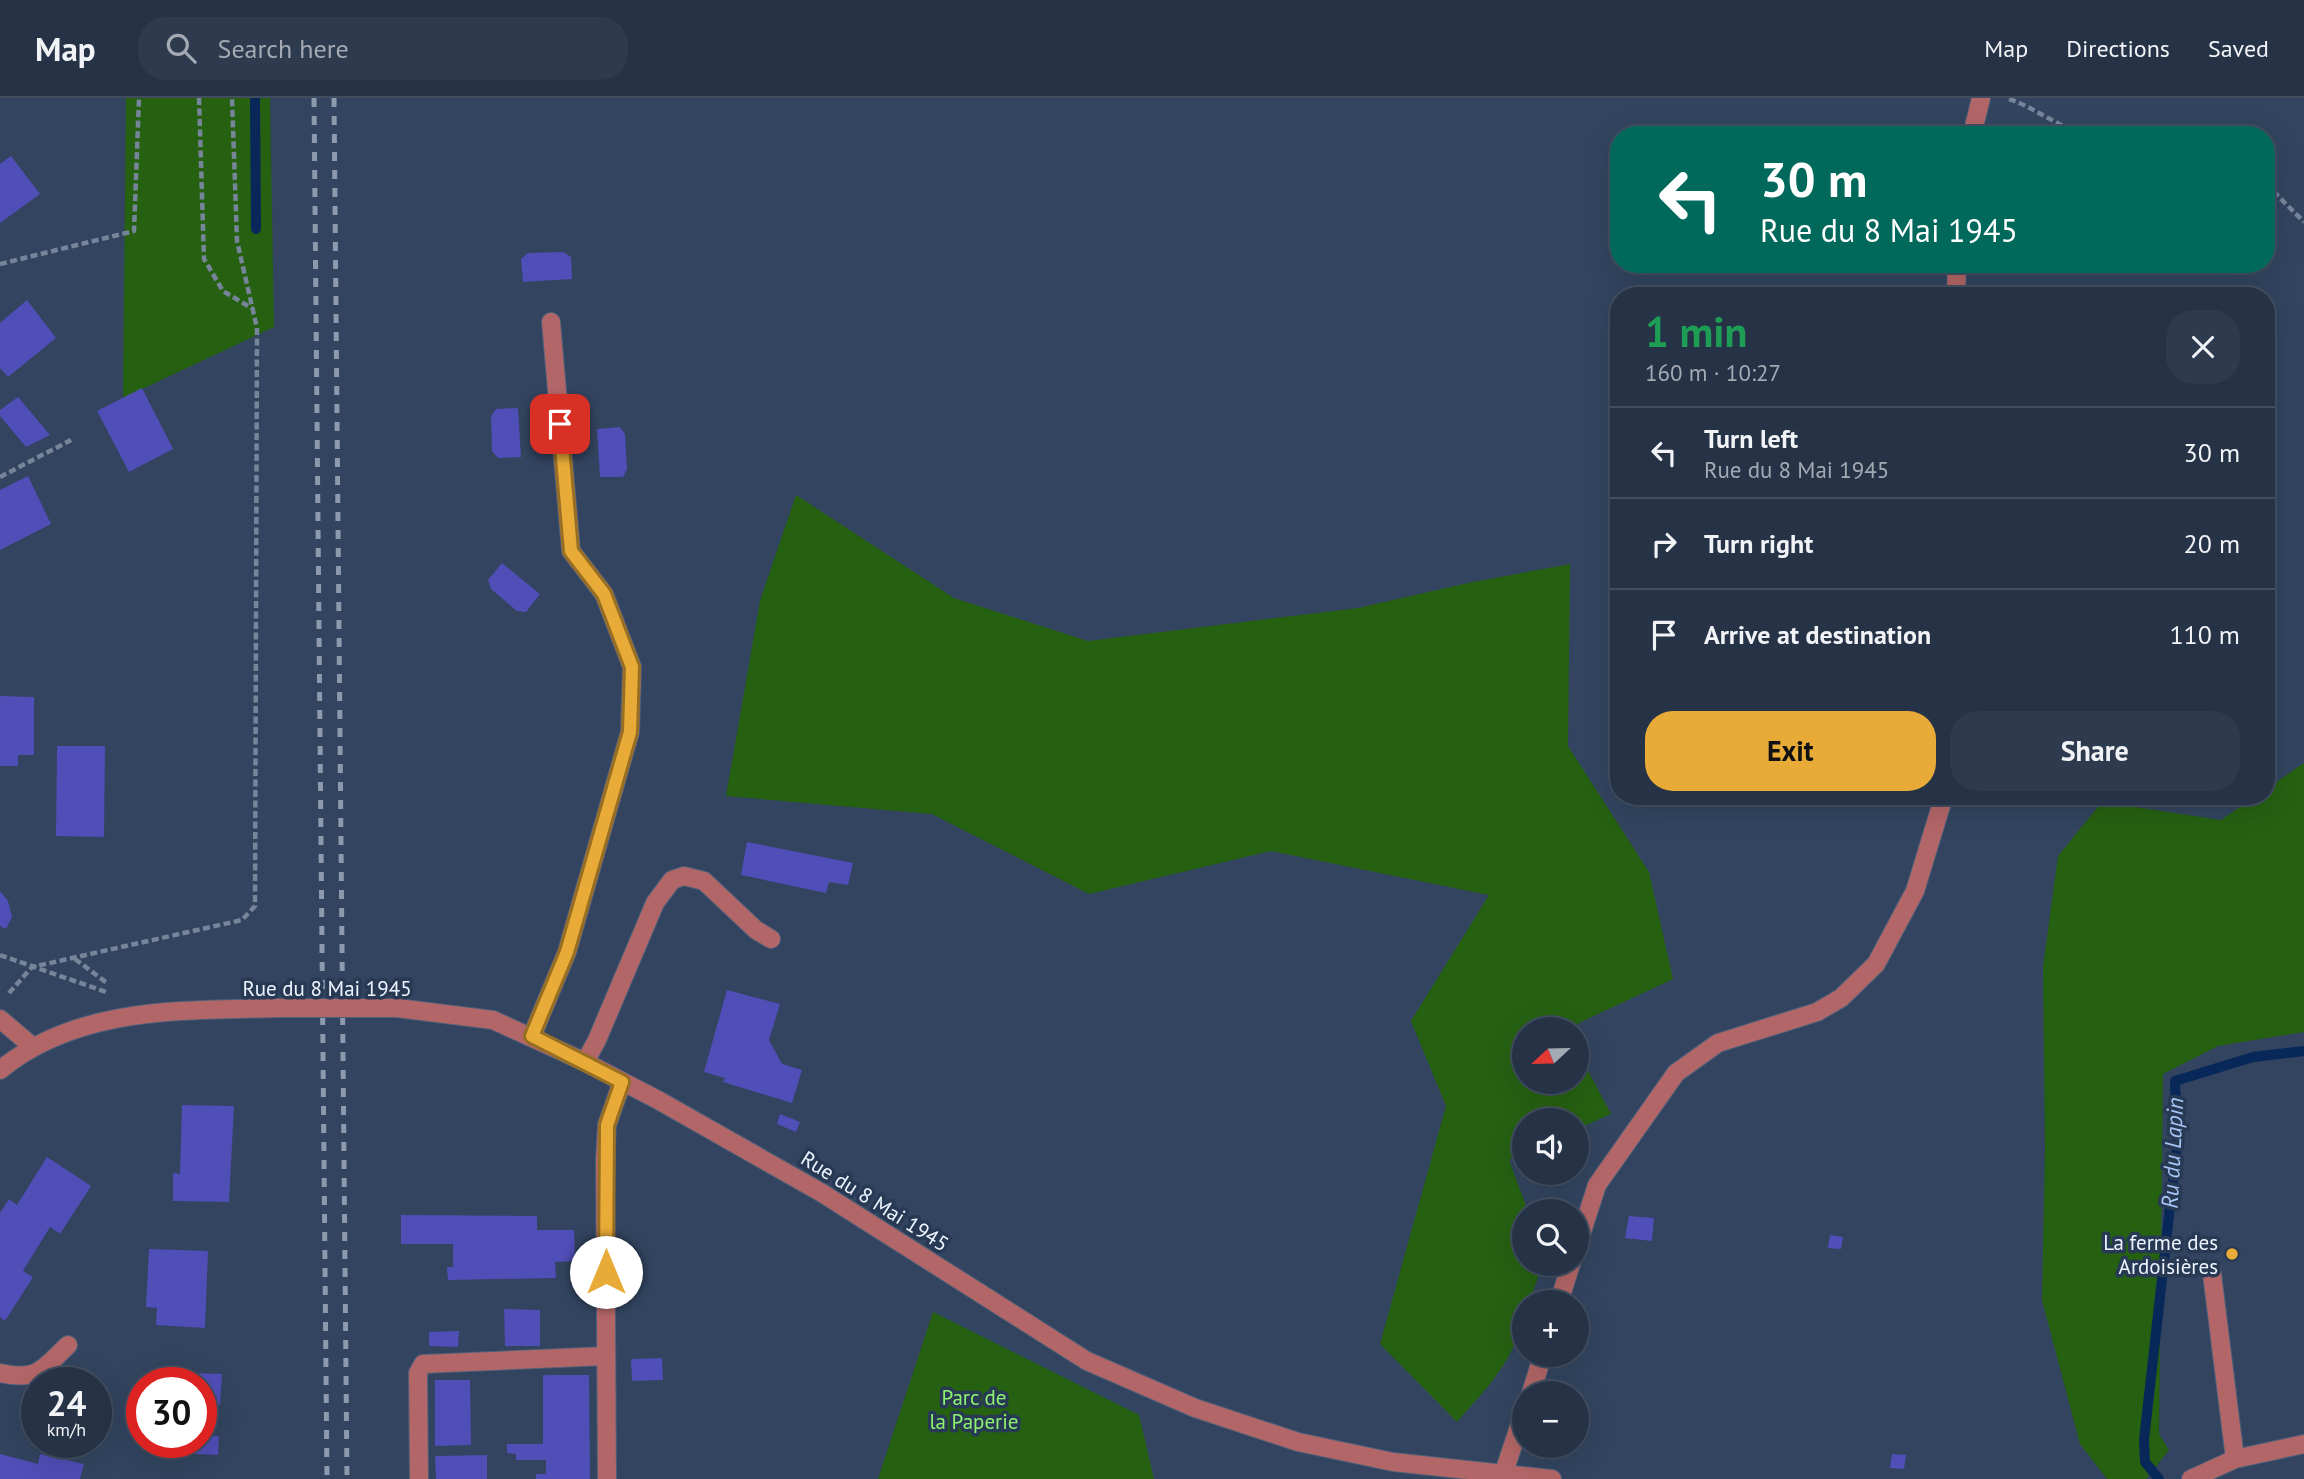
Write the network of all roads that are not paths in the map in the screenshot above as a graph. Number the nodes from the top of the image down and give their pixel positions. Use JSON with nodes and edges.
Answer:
{"nodes":[{"id":1,"x":1981,"y":98,"type":"edge"},
{"id":2,"x":1974,"y":126,"type":"edge"},
{"id":3,"x":551,"y":322,"type":"dead end"},
{"id":4,"x":1941,"y":805,"type":"edge"},
{"id":5,"x":771,"y":939,"type":"dead end"},
{"id":6,"x":0,"y":1019,"type":"edge"},
{"id":7,"x":532,"y":1036,"type":"junction"},
{"id":8,"x":33,"y":1047,"type":"junction"},
{"id":9,"x":584,"y":1062,"type":"junction"},
{"id":10,"x":0,"y":1070,"type":"edge"},
{"id":11,"x":622,"y":1082,"type":"junction"},
{"id":12,"x":1589,"y":1210,"type":"edge"},
{"id":13,"x":2212,"y":1274,"type":"dead end"},
{"id":14,"x":68,"y":1345,"type":"dead end"},
{"id":15,"x":606,"y":1356,"type":"junction"},
{"id":16,"x":0,"y":1373,"type":"edge"},
{"id":17,"x":2304,"y":1444,"type":"edge"},
{"id":18,"x":1512,"y":1448,"type":"edge"},
{"id":19,"x":2235,"y":1459,"type":"junction"},
{"id":20,"x":1504,"y":1472,"type":"junction"},
{"id":21,"x":419,"y":1479,"type":"edge"},
{"id":22,"x":607,"y":1479,"type":"edge"},
{"id":23,"x":1552,"y":1479,"type":"edge"},
{"id":24,"x":2191,"y":1479,"type":"edge"}],
"edges":[{"from":1,"to":2,"type":"street"},
{"from":3,"to":7,"type":"street"},
{"from":4,"to":12,"type":"street"},
{"from":5,"to":9,"type":"street"},
{"from":6,"to":8,"type":"street"},
{"from":7,"to":8,"type":"street","name":"Rue du 8 Mai 1945","bridge":true},
{"from":7,"to":9,"type":"street","name":"Rue du 8 Mai 1945"},
{"from":8,"to":10,"type":"street","name":"Rue du 8 Mai 1945"},
{"from":9,"to":11,"type":"street","name":"Rue du 8 Mai 1945"},
{"from":11,"to":15,"type":"street"},
{"from":11,"to":20,"type":"street","name":"Rue du 8 Mai 1945"},
{"from":13,"to":19,"type":"street"},
{"from":14,"to":16,"type":"street"},
{"from":15,"to":21,"type":"street"},
{"from":15,"to":22,"type":"street"},
{"from":17,"to":19,"type":"street"},
{"from":18,"to":20,"type":"street"},
{"from":19,"to":24,"type":"street"},
{"from":20,"to":23,"type":"street","name":"Rue du 8 Mai 1945"}]}
